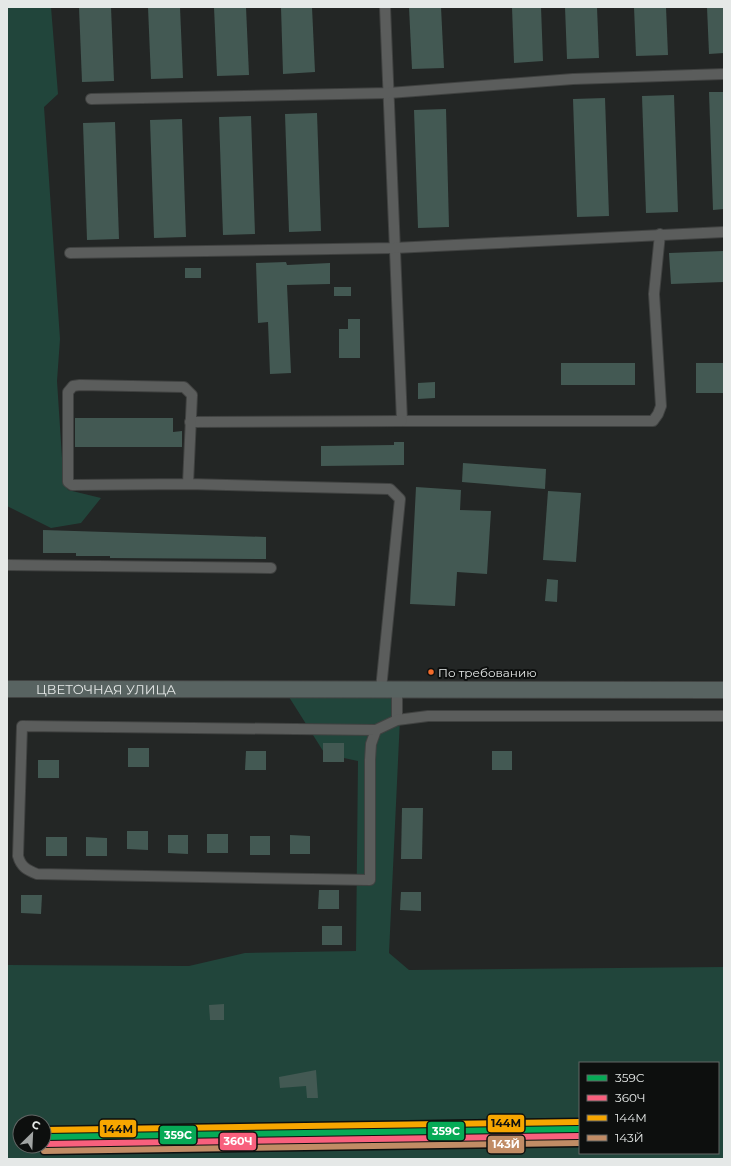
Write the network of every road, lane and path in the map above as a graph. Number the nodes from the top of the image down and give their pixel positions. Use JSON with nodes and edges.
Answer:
{"nodes":[{"id":1,"x":384,"y":7,"type":"edge"},
{"id":2,"x":724,"y":74,"type":"edge"},
{"id":3,"x":389,"y":92,"type":"junction"},
{"id":4,"x":91,"y":99,"type":"dead end"},
{"id":5,"x":724,"y":232,"type":"edge"},
{"id":6,"x":660,"y":234,"type":"junction"},
{"id":7,"x":394,"y":248,"type":"junction"},
{"id":8,"x":70,"y":253,"type":"dead end"},
{"id":9,"x":402,"y":421,"type":"junction"},
{"id":10,"x":190,"y":422,"type":"junction"},
{"id":11,"x":188,"y":484,"type":"junction"},
{"id":12,"x":7,"y":565,"type":"edge"},
{"id":13,"x":271,"y":568,"type":"dead end"},
{"id":14,"x":7,"y":689,"type":"edge"},
{"id":15,"x":389,"y":689,"type":"junction"},
{"id":16,"x":724,"y":690,"type":"edge"},
{"id":17,"x":724,"y":716,"type":"edge"},
{"id":18,"x":397,"y":720,"type":"junction"},
{"id":19,"x":376,"y":730,"type":"junction"}],
"edges":[{"from":1,"to":3,"type":"street"},
{"from":2,"to":3,"type":"street"},
{"from":3,"to":4,"type":"street"},
{"from":3,"to":7,"type":"street"},
{"from":5,"to":6,"type":"street"},
{"from":6,"to":7,"type":"street"},
{"from":6,"to":9,"type":"street"},
{"from":7,"to":8,"type":"street"},
{"from":7,"to":9,"type":"street"},
{"from":9,"to":10,"type":"street"},
{"from":10,"to":11,"type":"street"},
{"from":10,"to":11,"type":"street"},
{"from":11,"to":15,"type":"street"},
{"from":12,"to":13,"type":"street"},
{"from":14,"to":15,"type":"main road","name":"ЦВЕТОЧНАЯ УЛИЦА"},
{"from":15,"to":16,"type":"main road","name":"ЦВЕТОЧНАЯ УЛИЦА"},
{"from":15,"to":18,"type":"street"},
{"from":17,"to":18,"type":"street"},
{"from":18,"to":19,"type":"street"},
{"from":19,"to":19,"type":"street"}]}
